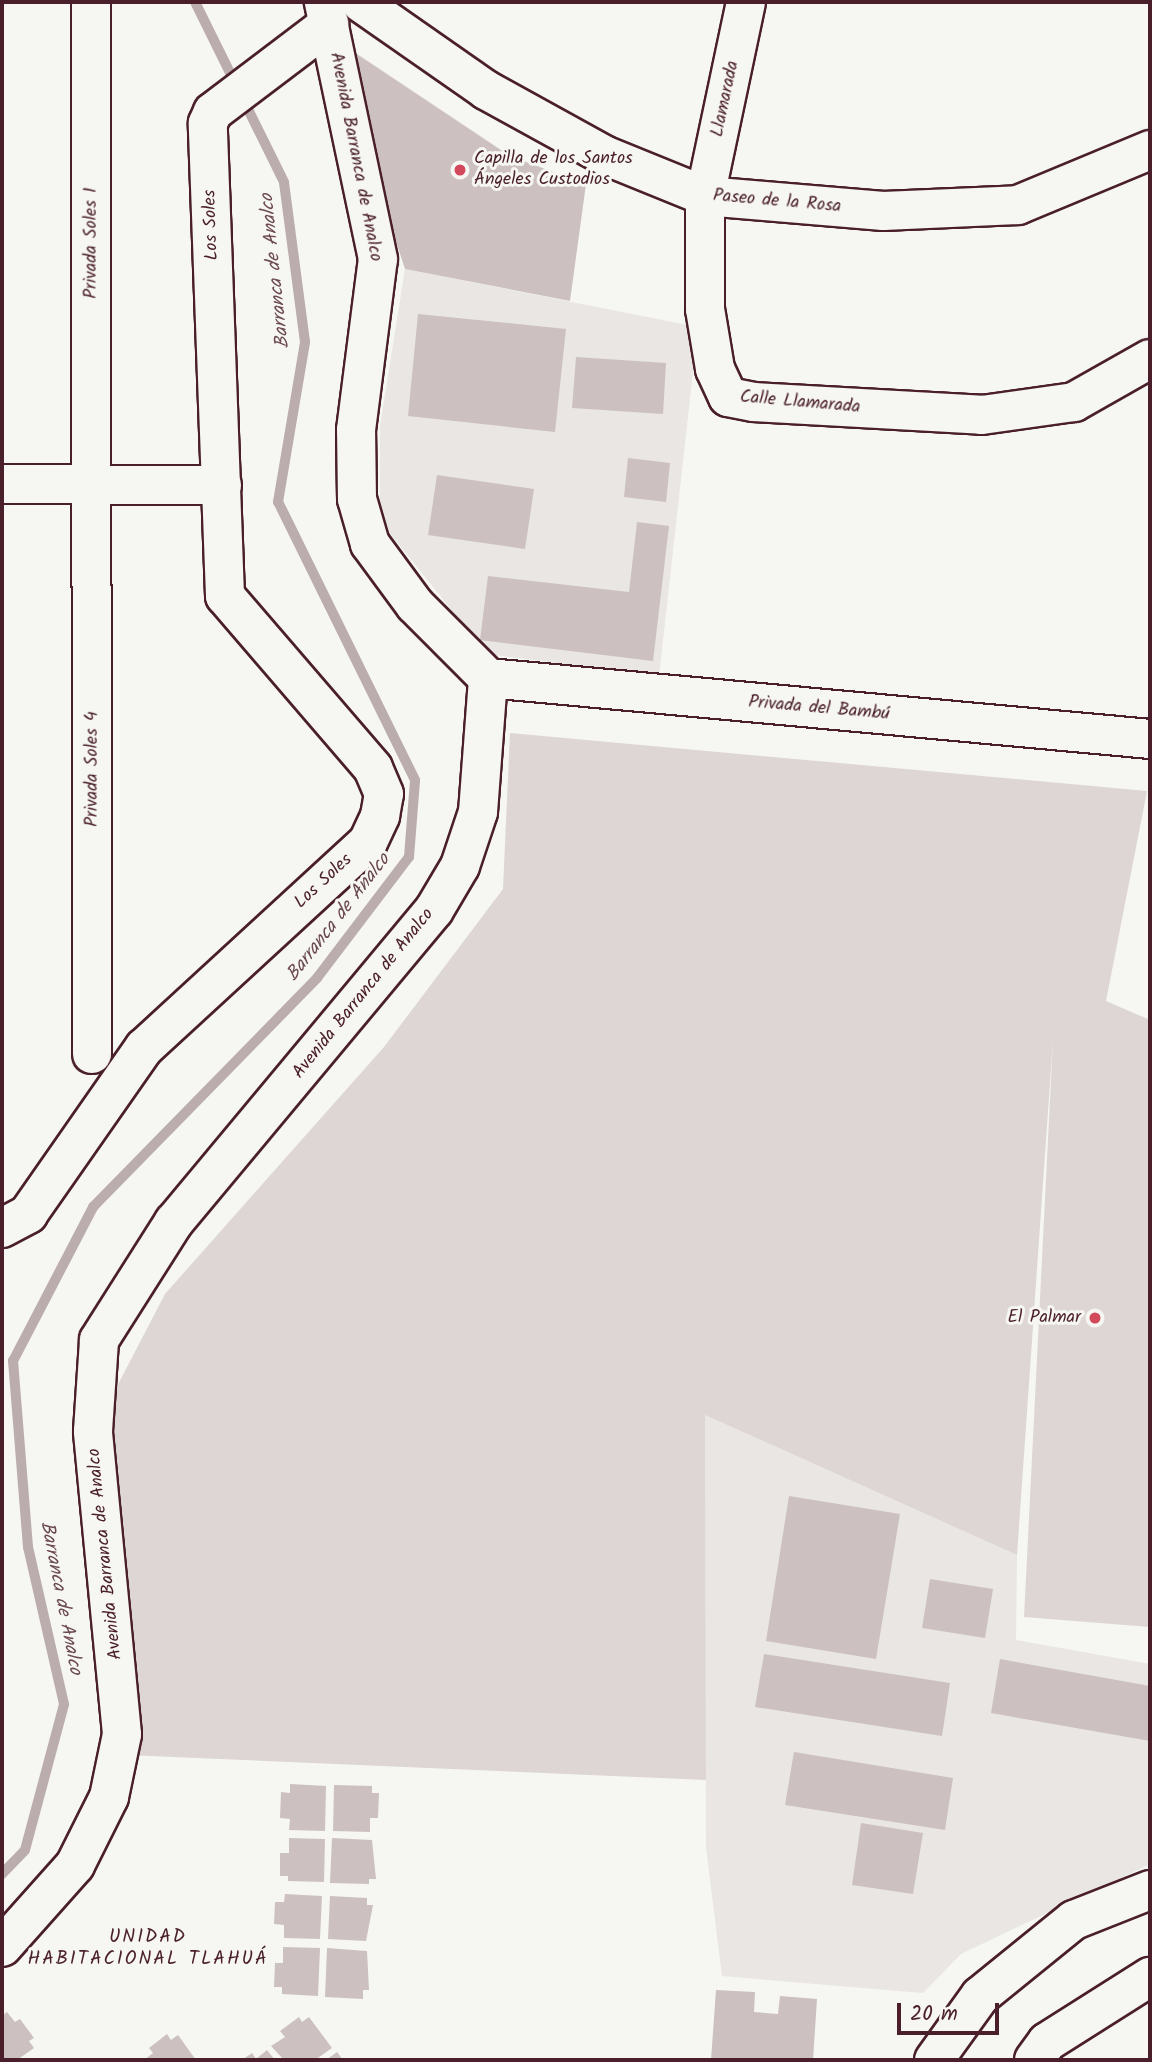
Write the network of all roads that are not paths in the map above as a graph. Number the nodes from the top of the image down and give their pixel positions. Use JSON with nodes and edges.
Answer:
{"nodes":[{"id":1,"x":91,"y":2,"type":"edge"},
{"id":2,"x":360,"y":2,"type":"edge"},
{"id":3,"x":746,"y":2,"type":"edge"},
{"id":4,"x":326,"y":13,"type":"edge"},
{"id":5,"x":1150,"y":150,"type":"edge"},
{"id":6,"x":705,"y":196,"type":"junction"},
{"id":7,"x":1150,"y":359,"type":"edge"},
{"id":8,"x":2,"y":484,"type":"edge"},
{"id":9,"x":93,"y":484,"type":"junction"},
{"id":10,"x":222,"y":485,"type":"junction"},
{"id":11,"x":488,"y":678,"type":"junction"},
{"id":12,"x":1150,"y":739,"type":"edge"},
{"id":13,"x":92,"y":1054,"type":"dead end"},
{"id":14,"x":2,"y":1228,"type":"edge"},
{"id":15,"x":1150,"y":1890,"type":"edge"},
{"id":16,"x":2,"y":1947,"type":"edge"},
{"id":17,"x":1150,"y":1977,"type":"edge"},
{"id":18,"x":934,"y":2060,"type":"edge"},
{"id":19,"x":1034,"y":2060,"type":"edge"}],
"edges":[{"from":1,"to":9,"type":"street","name":"Privada Soles 1"},
{"from":2,"to":6,"type":"street","name":"Paseo de la Rosa"},
{"from":3,"to":6,"type":"street","name":"Llamarada"},
{"from":4,"to":10,"type":"street","name":"Los Soles"},
{"from":4,"to":11,"type":"street","name":"Avenida Barranca de Analco"},
{"from":5,"to":6,"type":"street","name":"Paseo de la Rosa"},
{"from":6,"to":7,"type":"street","name":"Calle Llamarada"},
{"from":8,"to":9,"type":"street"},
{"from":9,"to":10,"type":"street"},
{"from":9,"to":13,"type":"street","name":"Privada Soles 4"},
{"from":10,"to":14,"type":"street","name":"Los Soles"},
{"from":11,"to":12,"type":"street","name":"Privada del Bambú"},
{"from":11,"to":16,"type":"street","name":"Avenida Barranca de Analco"},
{"from":15,"to":18,"type":"street"},
{"from":17,"to":19,"type":"street"}]}
